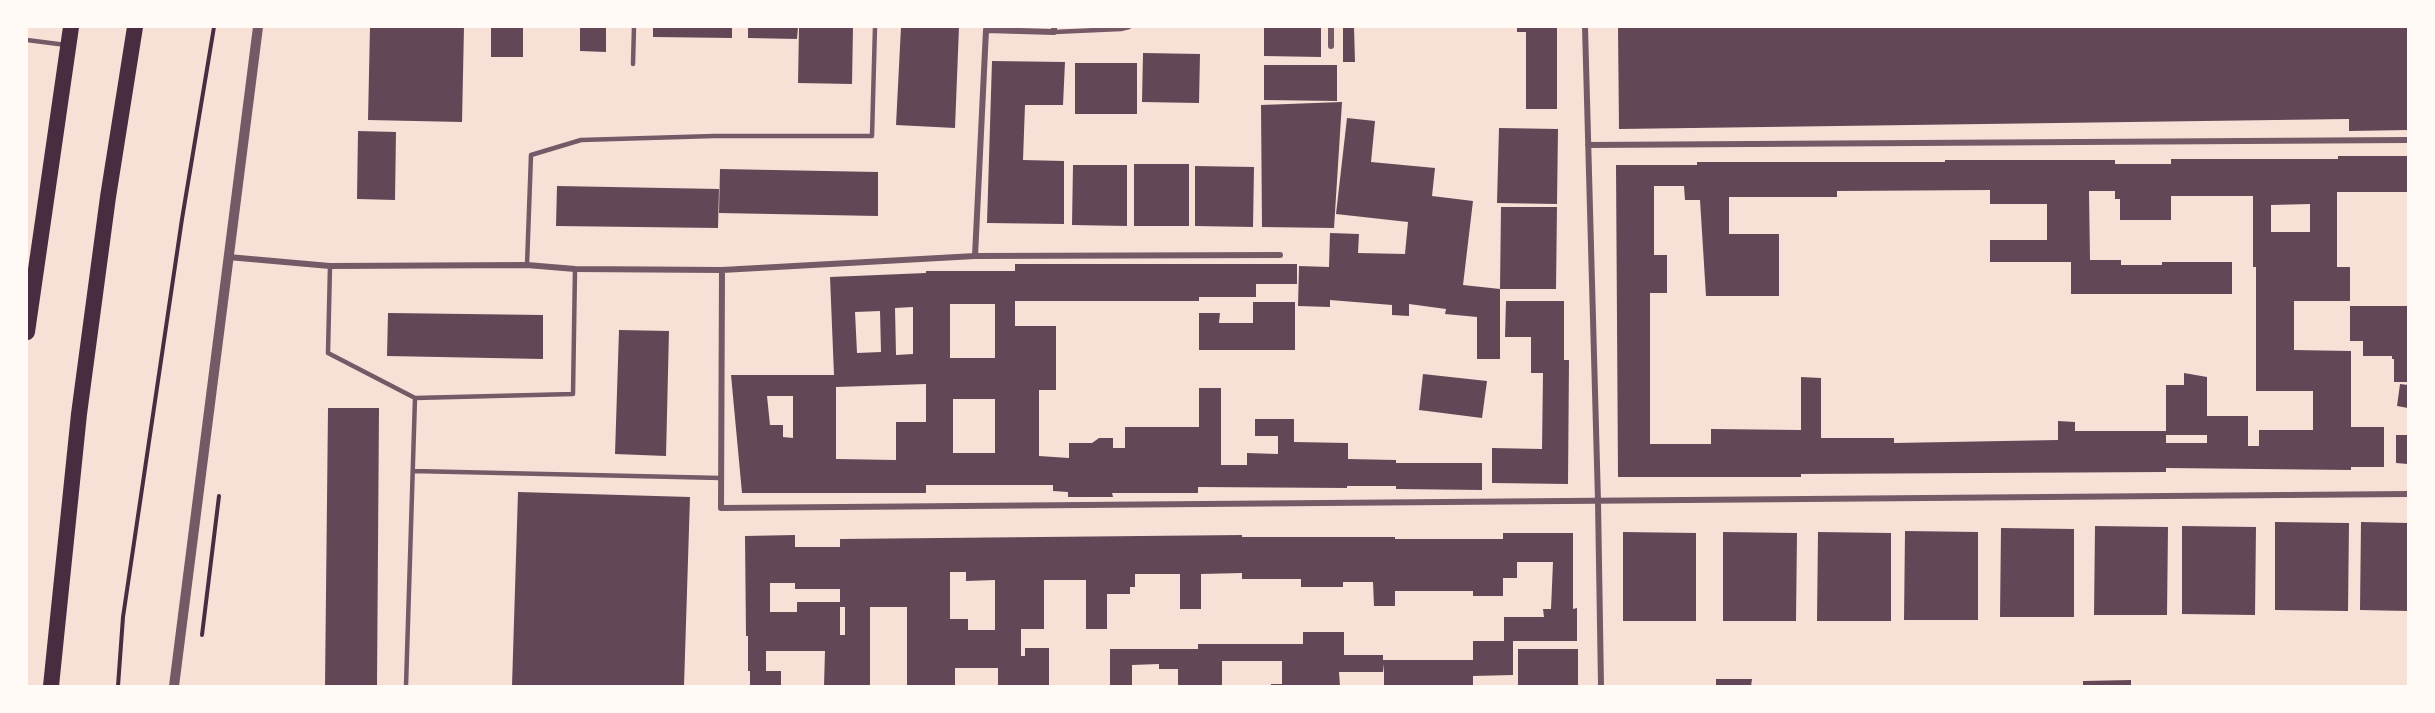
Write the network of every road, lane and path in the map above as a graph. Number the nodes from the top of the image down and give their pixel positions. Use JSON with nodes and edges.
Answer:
{"nodes":[{"id":1,"x":71,"y":27,"type":"edge"},
{"id":2,"x":135,"y":27,"type":"edge"},
{"id":3,"x":214,"y":27,"type":"edge"},
{"id":4,"x":258,"y":27,"type":"edge"},
{"id":5,"x":634,"y":27,"type":"edge"},
{"id":6,"x":875,"y":27,"type":"edge"},
{"id":7,"x":1129,"y":27,"type":"edge"},
{"id":8,"x":1331,"y":27,"type":"edge"},
{"id":9,"x":1585,"y":27,"type":"edge"},
{"id":10,"x":1054,"y":29,"type":"edge"},
{"id":11,"x":27,"y":40,"type":"edge"},
{"id":12,"x":68,"y":45,"type":"junction"},
{"id":13,"x":1331,"y":46,"type":"dead end"},
{"id":14,"x":633,"y":64,"type":"dead end"},
{"id":15,"x":2408,"y":140,"type":"edge"},
{"id":16,"x":1588,"y":145,"type":"junction"},
{"id":17,"x":1280,"y":255,"type":"dead end"},
{"id":18,"x":975,"y":256,"type":"junction"},
{"id":19,"x":227,"y":257,"type":"junction"},
{"id":20,"x":527,"y":265,"type":"junction"},
{"id":21,"x":330,"y":266,"type":"junction"},
{"id":22,"x":575,"y":269,"type":"junction"},
{"id":23,"x":722,"y":270,"type":"junction"},
{"id":24,"x":27,"y":332,"type":"edge"},
{"id":25,"x":416,"y":398,"type":"junction"},
{"id":26,"x":413,"y":471,"type":"junction"},
{"id":27,"x":721,"y":478,"type":"junction"},
{"id":28,"x":2408,"y":494,"type":"edge"},
{"id":29,"x":1598,"y":501,"type":"junction"},
{"id":30,"x":51,"y":686,"type":"edge"},
{"id":31,"x":118,"y":686,"type":"edge"},
{"id":32,"x":174,"y":686,"type":"edge"},
{"id":33,"x":406,"y":686,"type":"edge"},
{"id":34,"x":1601,"y":686,"type":"edge"}],
"edges":[{"from":1,"to":12,"type":"highway"},
{"from":2,"to":30,"type":"highway"},
{"from":3,"to":31,"type":"path"},
{"from":4,"to":19,"type":"street"},
{"from":5,"to":14,"type":"lane"},
{"from":6,"to":20,"type":"lane"},
{"from":7,"to":10,"type":"lane"},
{"from":8,"to":13,"type":"street"},
{"from":9,"to":16,"type":"street"},
{"from":10,"to":18,"type":"street"},
{"from":11,"to":12,"type":"lane"},
{"from":12,"to":24,"type":"highway"},
{"from":15,"to":16,"type":"street"},
{"from":16,"to":29,"type":"street"},
{"from":17,"to":18,"type":"street"},
{"from":18,"to":23,"type":"street"},
{"from":19,"to":21,"type":"street"},
{"from":19,"to":32,"type":"street"},
{"from":20,"to":21,"type":"street"},
{"from":20,"to":22,"type":"street"},
{"from":21,"to":25,"type":"lane"},
{"from":22,"to":23,"type":"street"},
{"from":22,"to":25,"type":"lane"},
{"from":23,"to":27,"type":"street"},
{"from":25,"to":26,"type":"lane"},
{"from":26,"to":27,"type":"lane"},
{"from":26,"to":33,"type":"lane"},
{"from":27,"to":29,"type":"street"},
{"from":28,"to":29,"type":"street"},
{"from":29,"to":34,"type":"street"}]}
